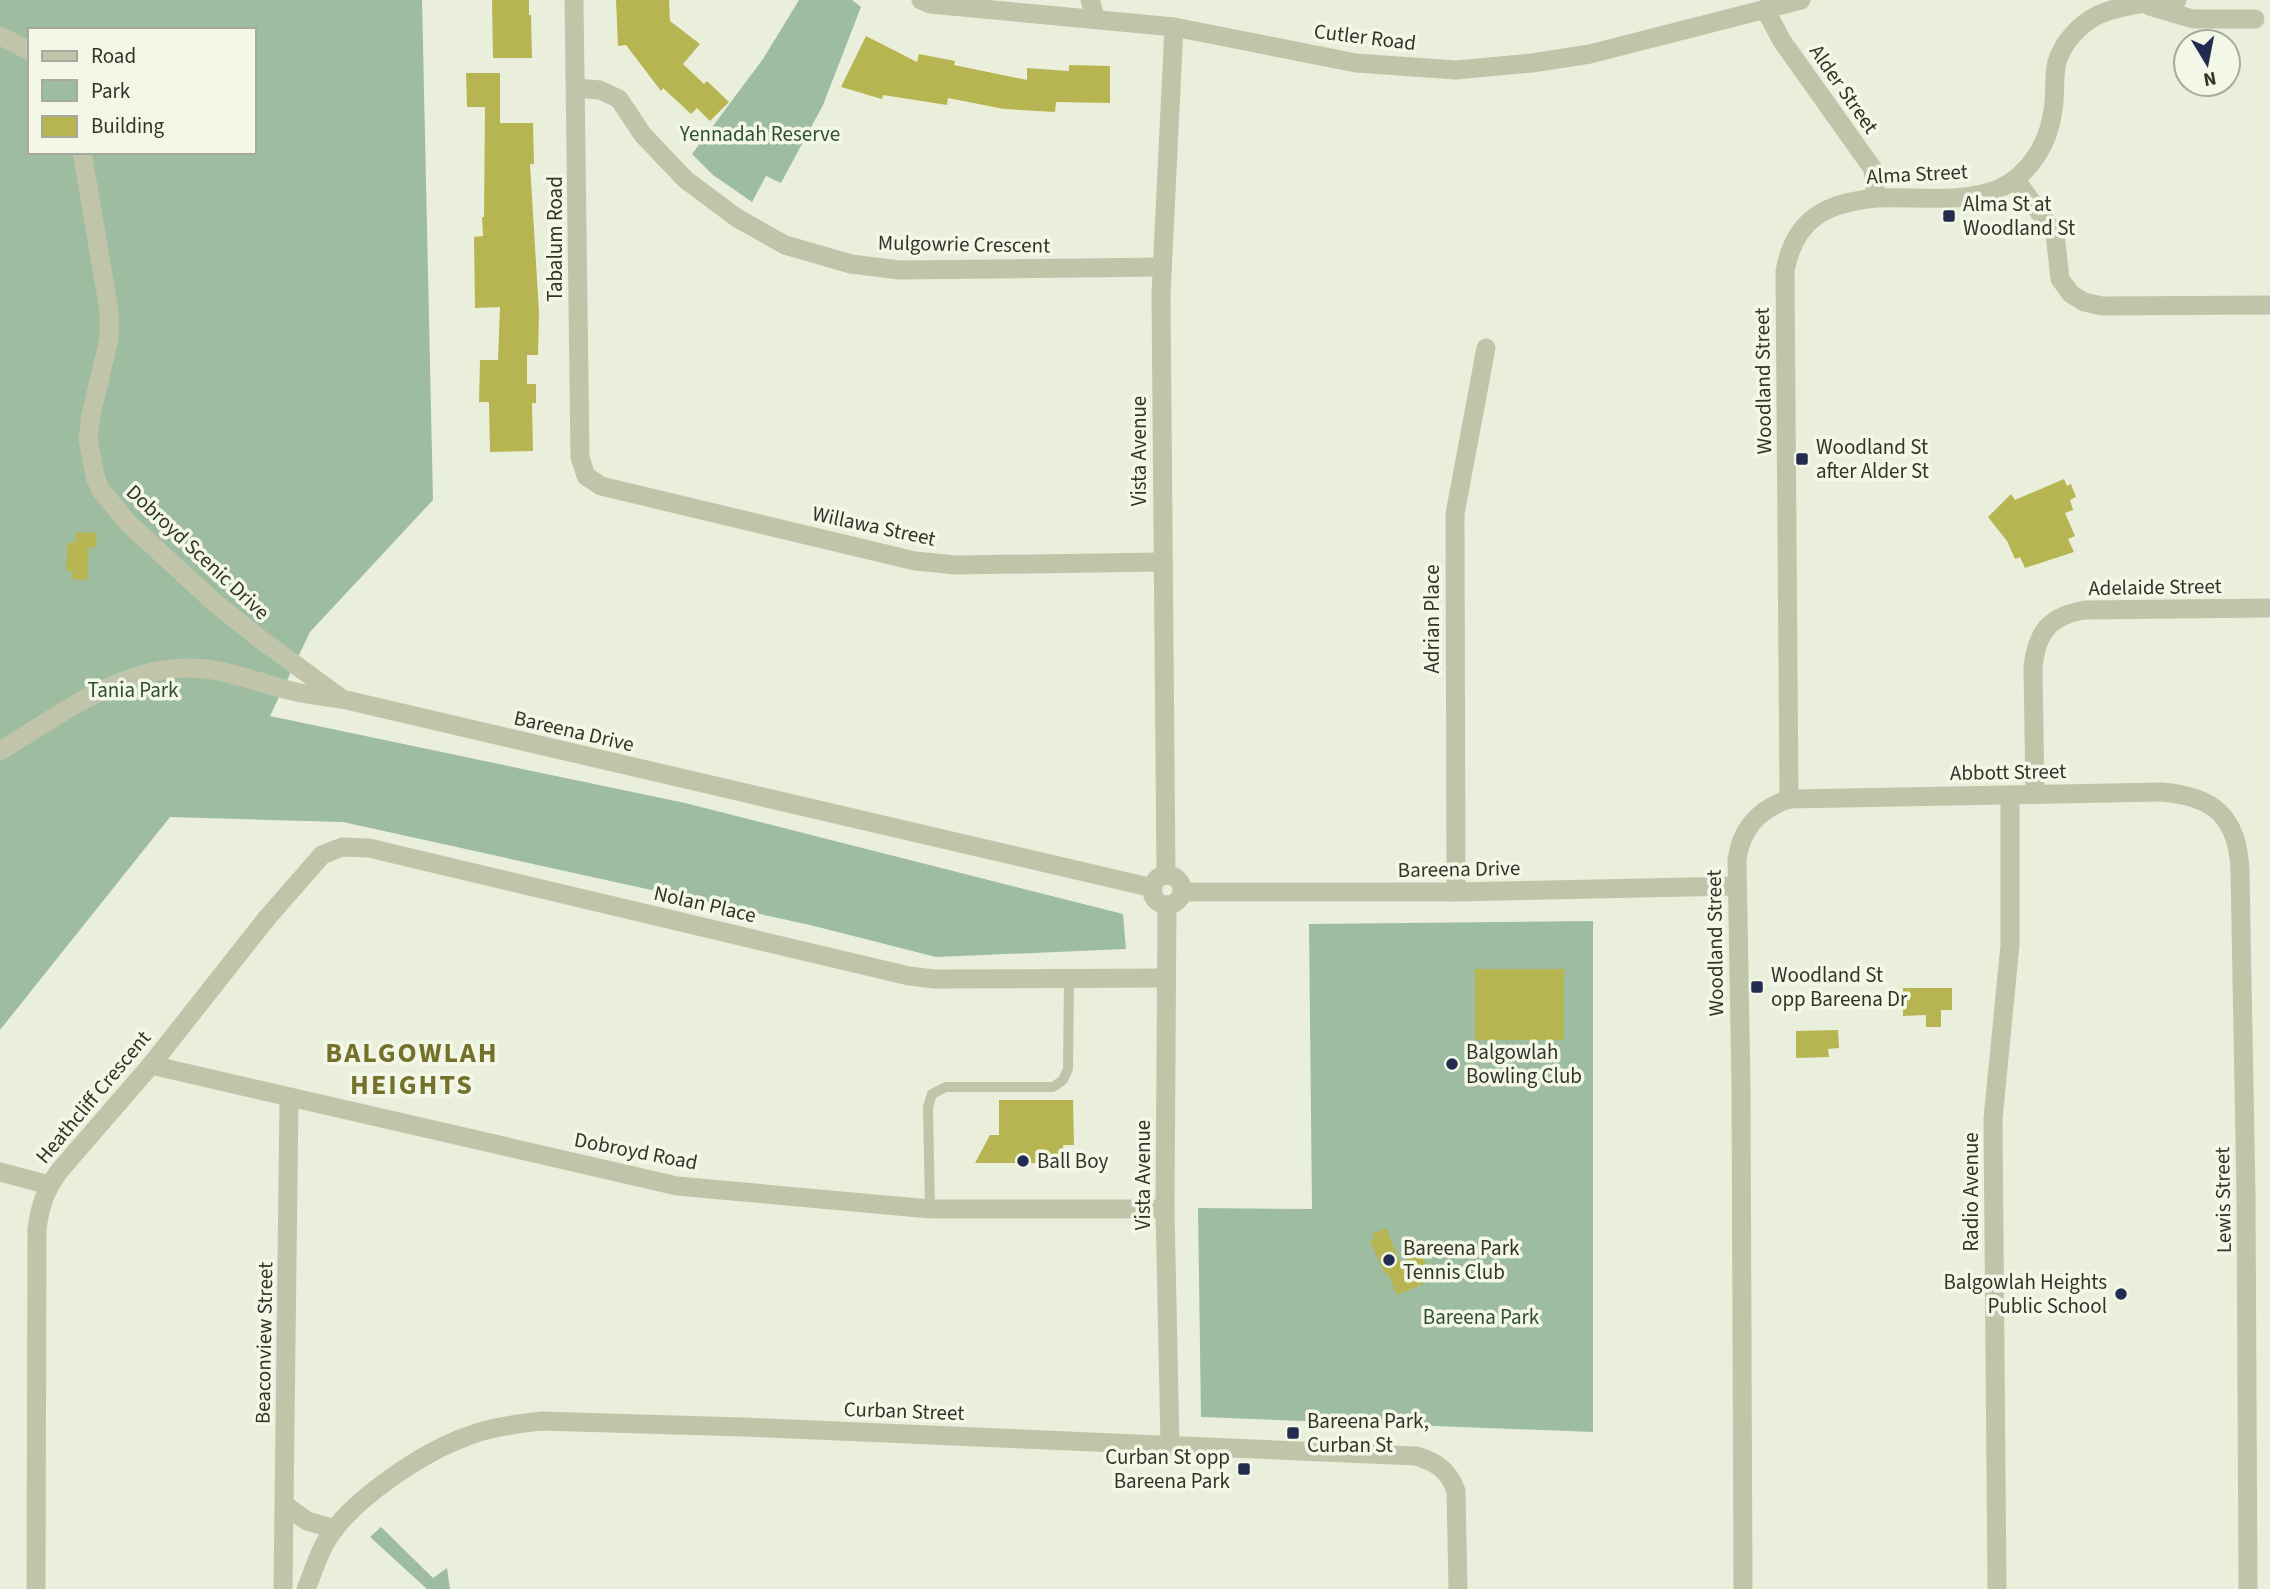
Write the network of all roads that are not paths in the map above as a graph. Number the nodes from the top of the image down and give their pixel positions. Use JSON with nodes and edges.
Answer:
{"nodes":[{"id":1,"x":574,"y":0,"type":"edge"},
{"id":2,"x":921,"y":0,"type":"edge"},
{"id":3,"x":1801,"y":0,"type":"edge"},
{"id":4,"x":2177,"y":0,"type":"edge"},
{"id":5,"x":2143,"y":4,"type":"junction"},
{"id":6,"x":1093,"y":9,"type":"edge"},
{"id":7,"x":1765,"y":9,"type":"junction"},
{"id":8,"x":2255,"y":19,"type":"dead end"},
{"id":9,"x":1174,"y":27,"type":"junction"},
{"id":10,"x":0,"y":36,"type":"edge"},
{"id":11,"x":28,"y":50,"type":"edge"},
{"id":12,"x":576,"y":88,"type":"junction"},
{"id":13,"x":82,"y":154,"type":"edge"},
{"id":14,"x":2015,"y":180,"type":"junction"},
{"id":15,"x":1876,"y":198,"type":"junction"},
{"id":16,"x":1795,"y":240,"type":"joint"},
{"id":17,"x":1162,"y":267,"type":"junction"},
{"id":18,"x":2270,"y":305,"type":"edge"},
{"id":19,"x":1486,"y":348,"type":"dead end"},
{"id":20,"x":586,"y":476,"type":"joint"},
{"id":21,"x":1161,"y":562,"type":"junction"},
{"id":22,"x":2270,"y":608,"type":"edge"},
{"id":23,"x":274,"y":649,"type":"junction"},
{"id":24,"x":263,"y":682,"type":"junction"},
{"id":25,"x":342,"y":699,"type":"junction"},
{"id":26,"x":0,"y":751,"type":"edge"},
{"id":27,"x":2035,"y":794,"type":"junction"},
{"id":28,"x":2010,"y":795,"type":"junction"},
{"id":29,"x":1789,"y":799,"type":"junction"},
{"id":30,"x":2223,"y":815,"type":"joint"},
{"id":31,"x":1159,"y":881,"type":"junction"},
{"id":32,"x":1736,"y":886,"type":"junction"},
{"id":33,"x":1456,"y":892,"type":"junction"},
{"id":34,"x":1175,"y":898,"type":"junction"},
{"id":35,"x":267,"y":918,"type":"joint"},
{"id":36,"x":1069,"y":978,"type":"junction"},
{"id":37,"x":1166,"y":978,"type":"junction"},
{"id":38,"x":151,"y":1065,"type":"junction"},
{"id":39,"x":289,"y":1098,"type":"junction"},
{"id":40,"x":0,"y":1172,"type":"edge"},
{"id":41,"x":49,"y":1185,"type":"junction"},
{"id":42,"x":930,"y":1209,"type":"junction"},
{"id":43,"x":1165,"y":1209,"type":"junction"},
{"id":44,"x":1170,"y":1445,"type":"junction"},
{"id":45,"x":285,"y":1505,"type":"junction"},
{"id":46,"x":335,"y":1529,"type":"junction"},
{"id":47,"x":36,"y":1589,"type":"edge"},
{"id":48,"x":283,"y":1589,"type":"edge"},
{"id":49,"x":306,"y":1589,"type":"edge"},
{"id":50,"x":1458,"y":1589,"type":"edge"},
{"id":51,"x":1742,"y":1589,"type":"edge"},
{"id":52,"x":1997,"y":1589,"type":"edge"},
{"id":53,"x":2248,"y":1589,"type":"edge"}],
"edges":[{"from":1,"to":12,"type":"street","name":"Tabalum Road"},
{"from":2,"to":6,"type":"street","name":"Cutler Road"},
{"from":3,"to":7,"type":"street","name":"Cutler Road"},
{"from":4,"to":5,"type":"street"},
{"from":5,"to":8,"type":"street"},
{"from":5,"to":14,"type":"street"},
{"from":6,"to":9,"type":"street","name":"Cutler Road"},
{"from":7,"to":9,"type":"street","name":"Cutler Road"},
{"from":7,"to":15,"type":"street","name":"Alder Street"},
{"from":9,"to":17,"type":"street","name":"Vista Avenue"},
{"from":10,"to":11,"type":"street"},
{"from":12,"to":17,"type":"street","name":"Mulgowrie Crescent"},
{"from":12,"to":20,"type":"street","name":"Tabalum Road"},
{"from":13,"to":23,"type":"street","name":"Dobroyd Scenic Drive"},
{"from":14,"to":15,"type":"street","name":"Alma Street"},
{"from":14,"to":18,"type":"street"},
{"from":15,"to":16,"type":"street","name":"Alma Street"},
{"from":16,"to":29,"type":"street","name":"Woodland Street"},
{"from":17,"to":21,"type":"street","name":"Vista Avenue"},
{"from":19,"to":33,"type":"street","name":"Adrian Place"},
{"from":20,"to":21,"type":"street","name":"Willawa Street"},
{"from":21,"to":31,"type":"street","name":"Vista Avenue"},
{"from":22,"to":27,"type":"street","name":"Adelaide Street"},
{"from":23,"to":24,"type":"street"},
{"from":23,"to":25,"type":"street","name":"Dobroyd Scenic Drive"},
{"from":24,"to":25,"type":"street","name":"Bareena Drive"},
{"from":24,"to":26,"type":"street","name":"Bareena Drive"},
{"from":25,"to":31,"type":"street","name":"Bareena Drive"},
{"from":27,"to":28,"type":"street","name":"Abbott Street"},
{"from":27,"to":30,"type":"street","name":"Abbott Street"},
{"from":28,"to":29,"type":"street","name":"Abbott Street"},
{"from":28,"to":52,"type":"street","name":"Radio Avenue"},
{"from":29,"to":32,"type":"street","name":"Woodland Street"},
{"from":30,"to":53,"type":"street","name":"Lewis Street"},
{"from":31,"to":34,"type":"street"},
{"from":32,"to":33,"type":"street","name":"Bareena Drive"},
{"from":32,"to":51,"type":"street","name":"Woodland Street"},
{"from":33,"to":34,"type":"street","name":"Bareena Drive"},
{"from":34,"to":37,"type":"street","name":"Vista Avenue"},
{"from":35,"to":36,"type":"street","name":"Nolan Place"},
{"from":35,"to":38,"type":"street","name":"Heathcliff Crescent"},
{"from":36,"to":37,"type":"street","name":"Nolan Place"},
{"from":36,"to":42,"type":"lane"},
{"from":37,"to":43,"type":"street","name":"Vista Avenue"},
{"from":38,"to":39,"type":"street","name":"Dobroyd Road"},
{"from":38,"to":41,"type":"street","name":"Heathcliff Crescent"},
{"from":39,"to":42,"type":"street","name":"Dobroyd Road"},
{"from":39,"to":45,"type":"street","name":"Beaconview Street"},
{"from":40,"to":41,"type":"street"},
{"from":41,"to":47,"type":"street","name":"Heathcliff Crescent"},
{"from":42,"to":43,"type":"street","name":"Dobroyd Road"},
{"from":43,"to":44,"type":"street","name":"Vista Avenue"},
{"from":44,"to":46,"type":"street","name":"Curban Street"},
{"from":44,"to":50,"type":"street","name":"Curban Street"},
{"from":45,"to":46,"type":"street"},
{"from":45,"to":48,"type":"street","name":"Beaconview Street"},
{"from":46,"to":49,"type":"street","name":"Curban Street"}]}
